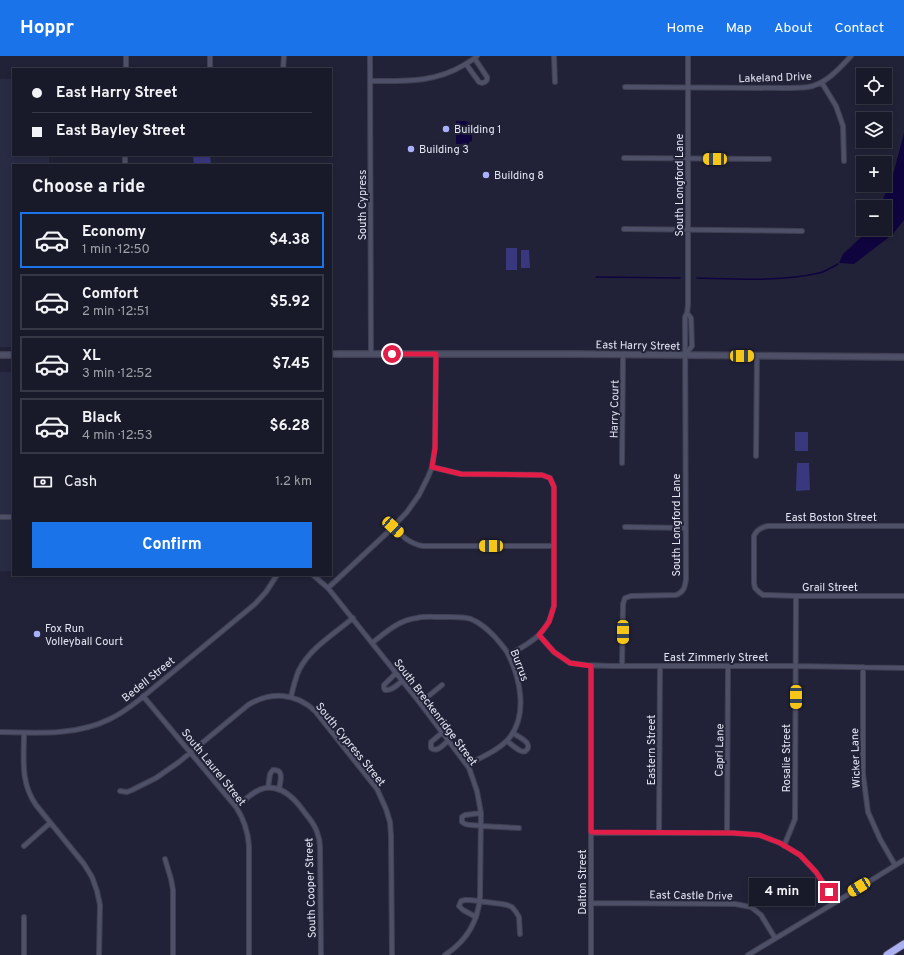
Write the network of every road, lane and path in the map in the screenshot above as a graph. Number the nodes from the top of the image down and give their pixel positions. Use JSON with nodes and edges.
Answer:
{"nodes":[{"id":1,"x":126,"y":56,"type":"edge"},
{"id":2,"x":210,"y":56,"type":"edge"},
{"id":3,"x":284,"y":56,"type":"edge"},
{"id":4,"x":370,"y":56,"type":"edge"},
{"id":5,"x":554,"y":56,"type":"edge"},
{"id":6,"x":688,"y":56,"type":"edge"},
{"id":7,"x":851,"y":56,"type":"edge"},
{"id":8,"x":476,"y":57,"type":"edge"},
{"id":9,"x":466,"y":64,"type":"junction"},
{"id":10,"x":126,"y":68,"type":"edge"},
{"id":11,"x":210,"y":68,"type":"edge"},
{"id":12,"x":284,"y":68,"type":"edge"},
{"id":13,"x":370,"y":81,"type":"junction"},
{"id":14,"x":555,"y":82,"type":"dead end"},
{"id":15,"x":822,"y":83,"type":"junction"},
{"id":16,"x":625,"y":87,"type":"dead end"},
{"id":17,"x":688,"y":88,"type":"junction"},
{"id":18,"x":624,"y":158,"type":"dead end"},
{"id":19,"x":688,"y":158,"type":"junction"},
{"id":20,"x":769,"y":159,"type":"dead end"},
{"id":21,"x":844,"y":161,"type":"dead end"},
{"id":22,"x":624,"y":229,"type":"dead end"},
{"id":23,"x":688,"y":230,"type":"junction"},
{"id":24,"x":802,"y":231,"type":"dead end"},
{"id":25,"x":687,"y":314,"type":"junction"},
{"id":26,"x":332,"y":354,"type":"edge"},
{"id":27,"x":371,"y":354,"type":"junction"},
{"id":28,"x":436,"y":354,"type":"junction"},
{"id":29,"x":12,"y":355,"type":"edge"},
{"id":30,"x":623,"y":355,"type":"junction"},
{"id":31,"x":685,"y":355,"type":"junction"},
{"id":32,"x":1,"y":356,"type":"edge"},
{"id":33,"x":757,"y":356,"type":"junction"},
{"id":34,"x":904,"y":357,"type":"edge"},
{"id":35,"x":756,"y":456,"type":"dead end"},
{"id":36,"x":622,"y":463,"type":"dead end"},
{"id":37,"x":432,"y":467,"type":"junction"},
{"id":38,"x":0,"y":516,"type":"edge"},
{"id":39,"x":12,"y":516,"type":"edge"},
{"id":40,"x":904,"y":526,"type":"edge"},
{"id":41,"x":393,"y":527,"type":"junction"},
{"id":42,"x":625,"y":527,"type":"dead end"},
{"id":43,"x":685,"y":528,"type":"junction"},
{"id":44,"x":554,"y":546,"type":"junction"},
{"id":45,"x":276,"y":576,"type":"edge"},
{"id":46,"x":314,"y":576,"type":"edge"},
{"id":47,"x":328,"y":588,"type":"junction"},
{"id":48,"x":757,"y":590,"type":"joint"},
{"id":49,"x":796,"y":596,"type":"junction"},
{"id":50,"x":904,"y":596,"type":"edge"},
{"id":51,"x":353,"y":618,"type":"junction"},
{"id":52,"x":539,"y":635,"type":"junction"},
{"id":53,"x":372,"y":642,"type":"junction"},
{"id":54,"x":508,"y":654,"type":"junction"},
{"id":55,"x":591,"y":666,"type":"junction"},
{"id":56,"x":622,"y":666,"type":"junction"},
{"id":57,"x":660,"y":666,"type":"junction"},
{"id":58,"x":796,"y":666,"type":"junction"},
{"id":59,"x":728,"y":667,"type":"junction"},
{"id":60,"x":863,"y":667,"type":"junction"},
{"id":61,"x":904,"y":668,"type":"edge"},
{"id":62,"x":396,"y":673,"type":"junction"},
{"id":63,"x":402,"y":681,"type":"junction"},
{"id":64,"x":442,"y":684,"type":"dead end"},
{"id":65,"x":143,"y":696,"type":"junction"},
{"id":66,"x":291,"y":697,"type":"junction"},
{"id":67,"x":420,"y":703,"type":"junction"},
{"id":68,"x":0,"y":732,"type":"edge"},
{"id":69,"x":443,"y":732,"type":"junction"},
{"id":70,"x":24,"y":733,"type":"junction"},
{"id":71,"x":513,"y":733,"type":"junction"},
{"id":72,"x":449,"y":740,"type":"junction"},
{"id":73,"x":507,"y":741,"type":"junction"},
{"id":74,"x":190,"y":752,"type":"junction"},
{"id":75,"x":467,"y":765,"type":"junction"},
{"id":76,"x":268,"y":788,"type":"junction"},
{"id":77,"x":279,"y":790,"type":"junction"},
{"id":78,"x":120,"y":791,"type":"dead end"},
{"id":79,"x":236,"y":807,"type":"junction"},
{"id":80,"x":481,"y":813,"type":"junction"},
{"id":81,"x":50,"y":823,"type":"junction"},
{"id":82,"x":481,"y":826,"type":"junction"},
{"id":83,"x":519,"y":828,"type":"dead end"},
{"id":84,"x":591,"y":832,"type":"junction"},
{"id":85,"x":660,"y":833,"type":"junction"},
{"id":86,"x":726,"y":833,"type":"junction"},
{"id":87,"x":24,"y":846,"type":"dead end"},
{"id":88,"x":784,"y":846,"type":"junction"},
{"id":89,"x":165,"y":859,"type":"dead end"},
{"id":90,"x":904,"y":860,"type":"edge"},
{"id":91,"x":895,"y":865,"type":"junction"},
{"id":92,"x":480,"y":901,"type":"junction"},
{"id":93,"x":836,"y":902,"type":"junction"},
{"id":94,"x":591,"y":903,"type":"junction"},
{"id":95,"x":24,"y":917,"type":"dead end"},
{"id":96,"x":476,"y":917,"type":"junction"},
{"id":97,"x":520,"y":934,"type":"dead end"},
{"id":98,"x":775,"y":938,"type":"junction"},
{"id":99,"x":904,"y":944,"type":"edge"},
{"id":100,"x":24,"y":955,"type":"edge"},
{"id":101,"x":99,"y":955,"type":"edge"},
{"id":102,"x":173,"y":955,"type":"edge"},
{"id":103,"x":249,"y":955,"type":"edge"},
{"id":104,"x":320,"y":955,"type":"edge"},
{"id":105,"x":392,"y":955,"type":"edge"},
{"id":106,"x":445,"y":955,"type":"edge"},
{"id":107,"x":591,"y":955,"type":"edge"},
{"id":108,"x":748,"y":955,"type":"edge"},
{"id":109,"x":887,"y":955,"type":"edge"}],
"edges":[{"from":1,"to":10,"type":"street"},
{"from":2,"to":11,"type":"street"},
{"from":3,"to":12,"type":"street"},
{"from":4,"to":13,"type":"street","name":"South Cypress"},
{"from":5,"to":14,"type":"street"},
{"from":6,"to":17,"type":"street","name":"South Longford Lane"},
{"from":7,"to":15,"type":"street","name":"Lakeland Drive"},
{"from":8,"to":9,"type":"street"},
{"from":8,"to":9,"type":"street"},
{"from":9,"to":13,"type":"street"},
{"from":13,"to":27,"type":"street","name":"South Cypress"},
{"from":15,"to":17,"type":"street","name":"Lakeland Drive"},
{"from":15,"to":21,"type":"street"},
{"from":16,"to":17,"type":"street","name":"Lakeland Drive"},
{"from":17,"to":19,"type":"street","name":"South Longford Lane"},
{"from":18,"to":19,"type":"street"},
{"from":19,"to":20,"type":"street"},
{"from":19,"to":23,"type":"street","name":"South Longford Lane"},
{"from":22,"to":23,"type":"street"},
{"from":23,"to":24,"type":"street"},
{"from":23,"to":25,"type":"street","name":"South Longford Lane"},
{"from":25,"to":31,"type":"street","name":"South Longford Lane"},
{"from":25,"to":31,"type":"street","name":"South Longford Lane"},
{"from":26,"to":27,"type":"main road","name":"East Harry Street"},
{"from":27,"to":28,"type":"main road","name":"East Harry Street"},
{"from":28,"to":30,"type":"main road","name":"East Harry Street"},
{"from":28,"to":37,"type":"street"},
{"from":29,"to":32,"type":"main road"},
{"from":30,"to":31,"type":"main road","name":"East Harry Street"},
{"from":30,"to":36,"type":"street","name":"Harry Court"},
{"from":31,"to":33,"type":"main road","name":"East Harry Street"},
{"from":31,"to":43,"type":"street","name":"South Longford Lane"},
{"from":33,"to":34,"type":"main road","name":"East Harry Street"},
{"from":33,"to":35,"type":"street"},
{"from":37,"to":41,"type":"street"},
{"from":37,"to":44,"type":"street"},
{"from":38,"to":39,"type":"street"},
{"from":40,"to":48,"type":"street","name":"East Boston Street"},
{"from":41,"to":44,"type":"street"},
{"from":41,"to":47,"type":"street"},
{"from":42,"to":43,"type":"street"},
{"from":43,"to":56,"type":"street","name":"South Longford Lane"},
{"from":44,"to":52,"type":"street"},
{"from":45,"to":65,"type":"street","name":"Bedell Street"},
{"from":46,"to":47,"type":"street","name":"South Breckenridge Street"},
{"from":47,"to":51,"type":"street","name":"South Breckenridge Street"},
{"from":48,"to":49,"type":"street","name":"Grail Street"},
{"from":49,"to":50,"type":"street","name":"Grail Street"},
{"from":49,"to":58,"type":"street","name":"Rosalie Street"},
{"from":51,"to":53,"type":"street","name":"South Breckenridge Street"},
{"from":51,"to":66,"type":"street"},
{"from":52,"to":54,"type":"street"},
{"from":52,"to":55,"type":"street","name":"East Zimmerly Street"},
{"from":53,"to":54,"type":"street","name":"Burrus"},
{"from":53,"to":62,"type":"street","name":"South Breckenridge Street"},
{"from":54,"to":71,"type":"street","name":"Burrus"},
{"from":55,"to":56,"type":"street","name":"East Zimmerly Street"},
{"from":55,"to":84,"type":"street","name":"Dalton Street"},
{"from":56,"to":57,"type":"street","name":"East Zimmerly Street"},
{"from":57,"to":59,"type":"street","name":"East Zimmerly Street"},
{"from":57,"to":85,"type":"street","name":"Eastern Street"},
{"from":58,"to":59,"type":"street","name":"East Zimmerly Street"},
{"from":58,"to":60,"type":"street","name":"East Zimmerly Street"},
{"from":58,"to":88,"type":"street","name":"Rosalie Street"},
{"from":59,"to":86,"type":"street","name":"Capri Lane"},
{"from":60,"to":61,"type":"street","name":"East Zimmerly Street"},
{"from":60,"to":91,"type":"street","name":"Wicker Lane"},
{"from":62,"to":63,"type":"street","name":"South Breckenridge Street"},
{"from":62,"to":63,"type":"street"},
{"from":63,"to":67,"type":"street","name":"South Breckenridge Street"},
{"from":64,"to":67,"type":"street"},
{"from":65,"to":70,"type":"street","name":"Bedell Street"},
{"from":65,"to":74,"type":"street","name":"South Laurel Street"},
{"from":66,"to":74,"type":"street"},
{"from":66,"to":105,"type":"street","name":"South Cypress Street"},
{"from":67,"to":69,"type":"street","name":"South Breckenridge Street"},
{"from":68,"to":70,"type":"street","name":"Bedell Street"},
{"from":69,"to":72,"type":"street","name":"South Breckenridge Street"},
{"from":69,"to":72,"type":"street"},
{"from":70,"to":81,"type":"street"},
{"from":71,"to":73,"type":"street","name":"Burrus"},
{"from":71,"to":73,"type":"street"},
{"from":72,"to":75,"type":"street","name":"South Breckenridge Street"},
{"from":73,"to":75,"type":"street","name":"Burrus"},
{"from":74,"to":78,"type":"street"},
{"from":74,"to":79,"type":"street","name":"South Laurel Street"},
{"from":75,"to":80,"type":"street","name":"South Breckenridge Street"},
{"from":76,"to":77,"type":"street","name":"South Cooper Street"},
{"from":76,"to":77,"type":"street"},
{"from":76,"to":79,"type":"street"},
{"from":77,"to":104,"type":"street","name":"South Cooper Street"},
{"from":79,"to":103,"type":"street","name":"South Laurel Street"},
{"from":80,"to":82,"type":"street","name":"South Breckenridge Street"},
{"from":80,"to":82,"type":"street"},
{"from":81,"to":87,"type":"street"},
{"from":81,"to":101,"type":"street"},
{"from":82,"to":83,"type":"street"},
{"from":82,"to":92,"type":"street","name":"South Breckenridge Street"},
{"from":84,"to":85,"type":"street"},
{"from":84,"to":94,"type":"street","name":"Dalton Street"},
{"from":85,"to":86,"type":"street"},
{"from":86,"to":88,"type":"street"},
{"from":88,"to":93,"type":"street"},
{"from":89,"to":102,"type":"street"},
{"from":90,"to":91,"type":"street"},
{"from":91,"to":93,"type":"street"},
{"from":92,"to":96,"type":"street","name":"South Breckenridge Street"},
{"from":92,"to":96,"type":"street"},
{"from":92,"to":97,"type":"street"},
{"from":93,"to":98,"type":"street"},
{"from":94,"to":98,"type":"street","name":"East Castle Drive"},
{"from":94,"to":107,"type":"street","name":"Dalton Street"},
{"from":95,"to":100,"type":"street"},
{"from":96,"to":106,"type":"street","name":"South Breckenridge Street"},
{"from":98,"to":108,"type":"street"},
{"from":99,"to":109,"type":"highway"}]}
